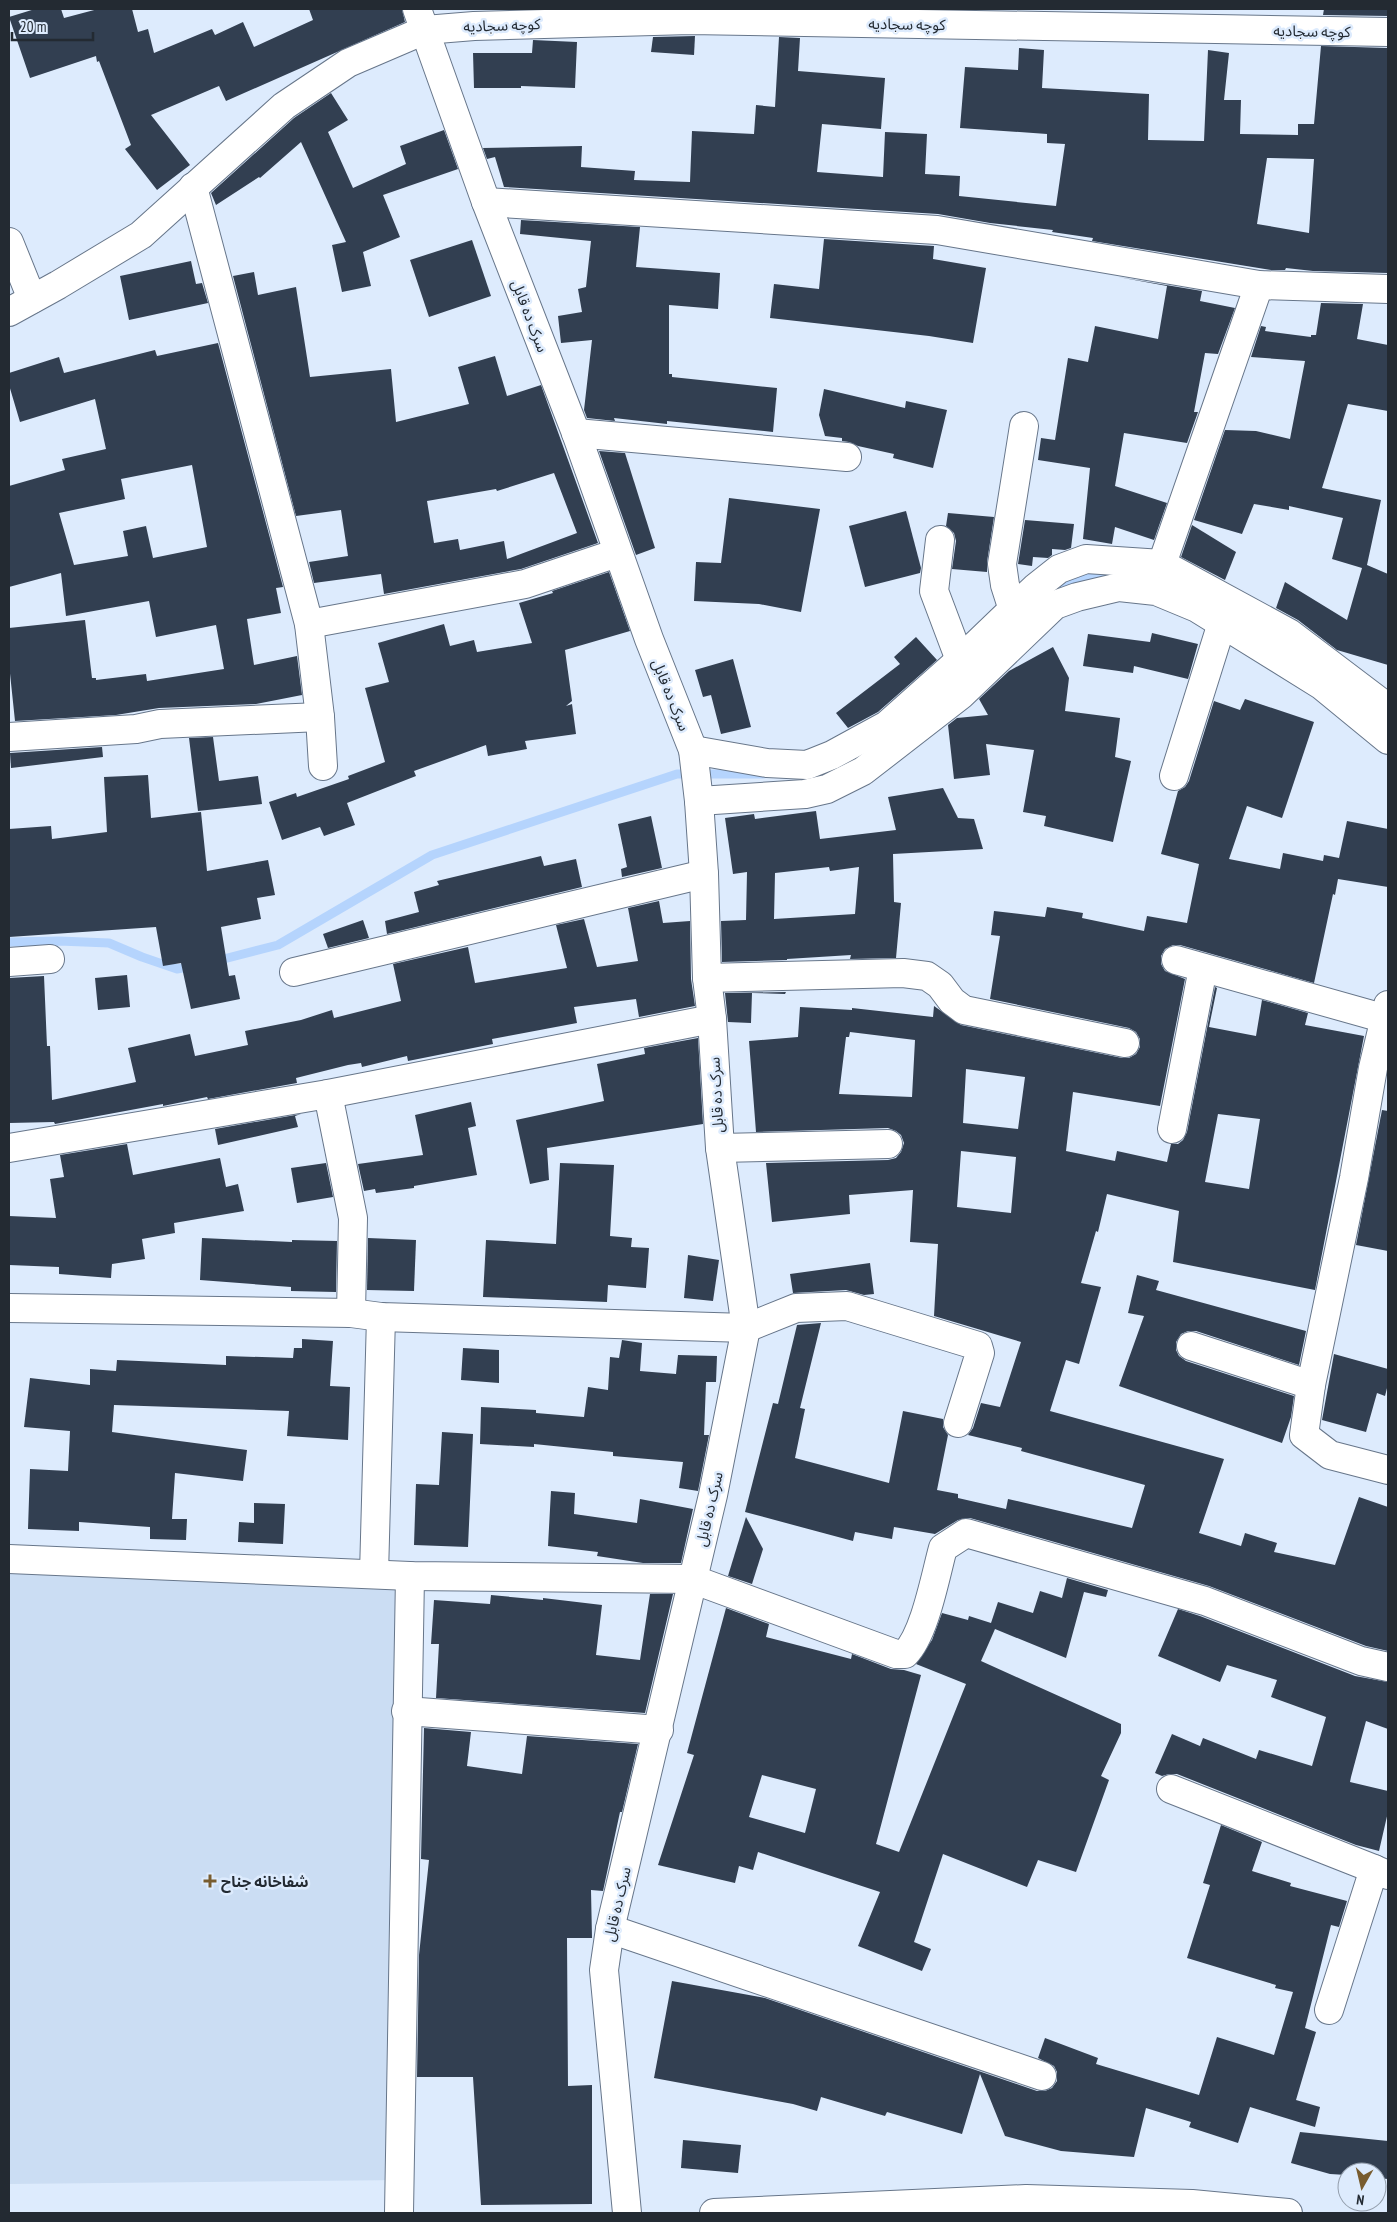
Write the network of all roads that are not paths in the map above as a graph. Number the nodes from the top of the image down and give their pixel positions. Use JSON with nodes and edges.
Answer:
{"nodes":[{"id":1,"x":691,"y":15,"type":"edge"},
{"id":2,"x":421,"y":19,"type":"edge"},
{"id":3,"x":1178,"y":19,"type":"edge"},
{"id":4,"x":1381,"y":24,"type":"edge"},
{"id":5,"x":193,"y":187,"type":"junction"},
{"id":6,"x":486,"y":202,"type":"junction"},
{"id":7,"x":9,"y":242,"type":"edge"},
{"id":8,"x":1260,"y":285,"type":"junction"},
{"id":9,"x":1388,"y":289,"type":"edge"},
{"id":10,"x":20,"y":305,"type":"edge"},
{"id":11,"x":1024,"y":426,"type":"dead end"},
{"id":12,"x":576,"y":433,"type":"junction"},
{"id":13,"x":848,"y":457,"type":"dead end"},
{"id":14,"x":940,"y":540,"type":"dead end"},
{"id":15,"x":618,"y":553,"type":"junction"},
{"id":16,"x":1162,"y":564,"type":"junction"},
{"id":17,"x":1013,"y":610,"type":"junction"},
{"id":18,"x":1222,"y":623,"type":"junction"},
{"id":19,"x":309,"y":624,"type":"junction"},
{"id":20,"x":960,"y":660,"type":"junction"},
{"id":21,"x":1388,"y":708,"type":"edge"},
{"id":22,"x":320,"y":717,"type":"junction"},
{"id":23,"x":9,"y":731,"type":"edge"},
{"id":24,"x":1388,"y":740,"type":"edge"},
{"id":25,"x":693,"y":750,"type":"junction"},
{"id":26,"x":322,"y":766,"type":"dead end"},
{"id":27,"x":1174,"y":776,"type":"dead end"},
{"id":28,"x":699,"y":801,"type":"junction"},
{"id":29,"x":704,"y":874,"type":"junction"},
{"id":30,"x":50,"y":959,"type":"dead end"},
{"id":31,"x":1176,"y":960,"type":"dead end"},
{"id":32,"x":9,"y":962,"type":"edge"},
{"id":33,"x":1203,"y":968,"type":"junction"},
{"id":34,"x":294,"y":972,"type":"dead end"},
{"id":35,"x":707,"y":978,"type":"junction"},
{"id":36,"x":1387,"y":1012,"type":"edge"},
{"id":37,"x":712,"y":1019,"type":"junction"},
{"id":38,"x":1125,"y":1043,"type":"dead end"},
{"id":39,"x":1381,"y":1070,"type":"edge"},
{"id":40,"x":328,"y":1094,"type":"junction"},
{"id":41,"x":1172,"y":1129,"type":"dead end"},
{"id":42,"x":888,"y":1144,"type":"dead end"},
{"id":43,"x":9,"y":1148,"type":"edge"},
{"id":44,"x":720,"y":1148,"type":"junction"},
{"id":45,"x":9,"y":1308,"type":"edge"},
{"id":46,"x":351,"y":1313,"type":"junction"},
{"id":47,"x":381,"y":1316,"type":"junction"},
{"id":48,"x":746,"y":1328,"type":"junction"},
{"id":49,"x":1191,"y":1346,"type":"dead end"},
{"id":50,"x":1311,"y":1385,"type":"junction"},
{"id":51,"x":958,"y":1423,"type":"dead end"},
{"id":52,"x":1388,"y":1470,"type":"edge"},
{"id":53,"x":9,"y":1560,"type":"edge"},
{"id":54,"x":374,"y":1574,"type":"junction"},
{"id":55,"x":410,"y":1576,"type":"junction"},
{"id":56,"x":692,"y":1579,"type":"junction"},
{"id":57,"x":1388,"y":1667,"type":"edge"},
{"id":58,"x":406,"y":1711,"type":"junction"},
{"id":59,"x":659,"y":1730,"type":"junction"},
{"id":60,"x":1172,"y":1789,"type":"dead end"},
{"id":61,"x":1381,"y":1872,"type":"edge"},
{"id":62,"x":610,"y":1929,"type":"junction"},
{"id":63,"x":1329,"y":2010,"type":"dead end"},
{"id":64,"x":1042,"y":2076,"type":"dead end"},
{"id":65,"x":399,"y":2213,"type":"edge"},
{"id":66,"x":627,"y":2213,"type":"edge"},
{"id":67,"x":714,"y":2213,"type":"edge"},
{"id":68,"x":1288,"y":2213,"type":"edge"}],
"edges":[{"from":1,"to":2,"type":"street","name":"کوچه سجادیه"},
{"from":1,"to":3,"type":"street","name":"کوچه سجادیه"},
{"from":2,"to":5,"type":"street","name":"کوچه سجادیه"},
{"from":2,"to":6,"type":"street","name":"سرک ده قابل"},
{"from":3,"to":4,"type":"street","name":"کوچه سجادیه"},
{"from":5,"to":10,"type":"street","name":"کوچه سجادیه"},
{"from":5,"to":19,"type":"street"},
{"from":6,"to":8,"type":"street"},
{"from":6,"to":12,"type":"street","name":"سرک ده قابل"},
{"from":7,"to":10,"type":"street"},
{"from":8,"to":9,"type":"street"},
{"from":8,"to":16,"type":"street"},
{"from":11,"to":17,"type":"street"},
{"from":12,"to":13,"type":"street"},
{"from":12,"to":15,"type":"street","name":"سرک ده قابل"},
{"from":14,"to":20,"type":"street"},
{"from":15,"to":19,"type":"street"},
{"from":15,"to":25,"type":"street","name":"سرک ده قابل"},
{"from":16,"to":17,"type":"street"},
{"from":16,"to":21,"type":"street"},
{"from":17,"to":20,"type":"street"},
{"from":18,"to":24,"type":"street"},
{"from":18,"to":27,"type":"street"},
{"from":18,"to":28,"type":"street"},
{"from":19,"to":22,"type":"street"},
{"from":20,"to":25,"type":"street"},
{"from":22,"to":23,"type":"street"},
{"from":22,"to":26,"type":"street"},
{"from":25,"to":28,"type":"street","name":"سرک ده قابل"},
{"from":28,"to":29,"type":"street","name":"سرک ده قابل"},
{"from":29,"to":34,"type":"street"},
{"from":29,"to":35,"type":"street","name":"سرک ده قابل"},
{"from":30,"to":32,"type":"street"},
{"from":31,"to":33,"type":"street"},
{"from":33,"to":36,"type":"street"},
{"from":33,"to":41,"type":"street"},
{"from":35,"to":37,"type":"street","name":"سرک ده قابل"},
{"from":35,"to":38,"type":"street"},
{"from":36,"to":39,"type":"street"},
{"from":37,"to":40,"type":"street"},
{"from":37,"to":44,"type":"street","name":"سرک ده قابل"},
{"from":39,"to":50,"type":"street"},
{"from":40,"to":43,"type":"street"},
{"from":40,"to":46,"type":"street"},
{"from":42,"to":44,"type":"street"},
{"from":44,"to":48,"type":"street","name":"سرک ده قابل"},
{"from":45,"to":46,"type":"street"},
{"from":46,"to":47,"type":"street"},
{"from":47,"to":48,"type":"street"},
{"from":47,"to":54,"type":"street"},
{"from":48,"to":51,"type":"street"},
{"from":48,"to":56,"type":"street","name":"سرک ده قابل"},
{"from":49,"to":50,"type":"street"},
{"from":50,"to":52,"type":"street"},
{"from":53,"to":54,"type":"street"},
{"from":54,"to":55,"type":"street"},
{"from":55,"to":56,"type":"street"},
{"from":55,"to":58,"type":"street"},
{"from":56,"to":57,"type":"street"},
{"from":56,"to":59,"type":"street","name":"سرک ده قابل"},
{"from":58,"to":59,"type":"street"},
{"from":58,"to":65,"type":"street"},
{"from":59,"to":62,"type":"street","name":"سرک ده قابل"},
{"from":60,"to":61,"type":"street"},
{"from":61,"to":63,"type":"street"},
{"from":62,"to":64,"type":"street"},
{"from":62,"to":66,"type":"street","name":"سرک ده قابل"},
{"from":67,"to":68,"type":"street"}]}
